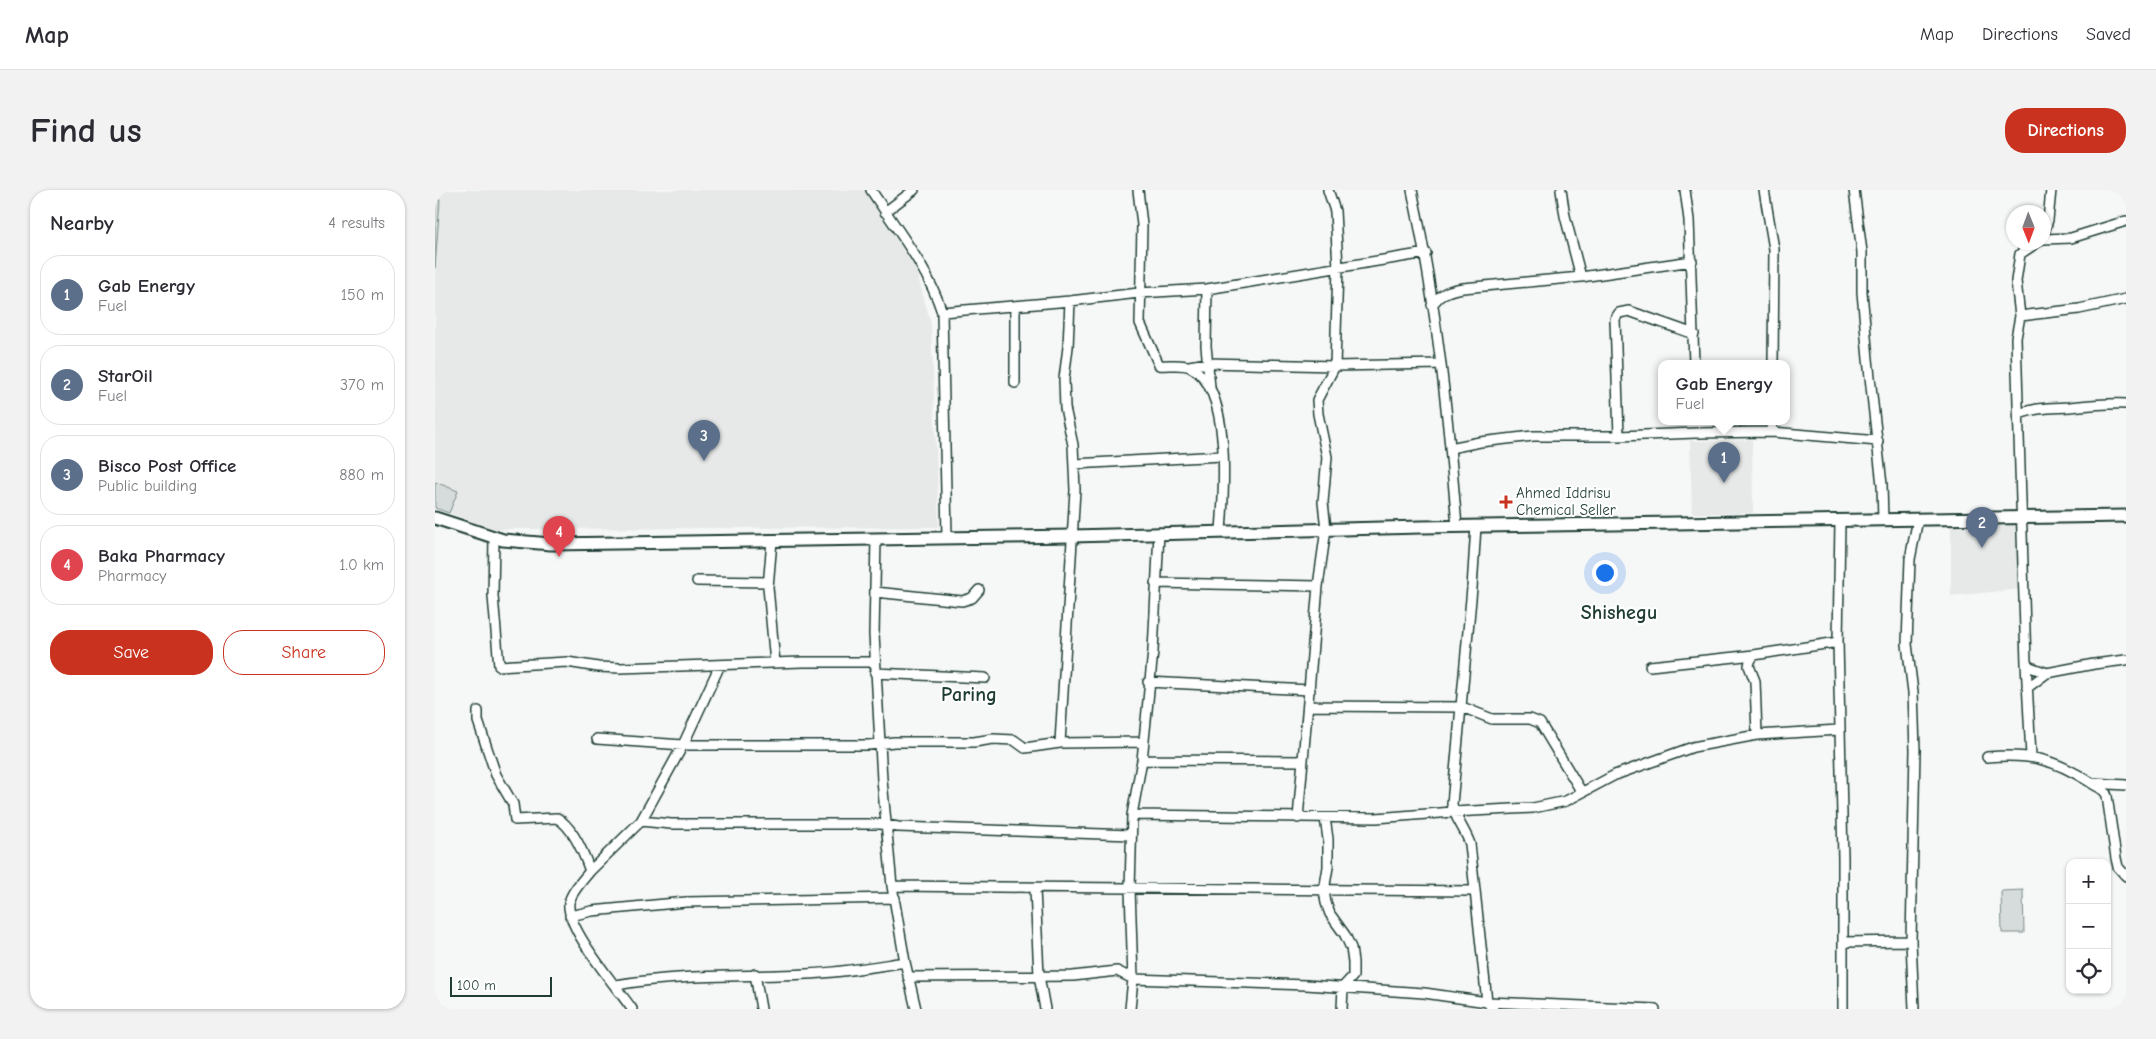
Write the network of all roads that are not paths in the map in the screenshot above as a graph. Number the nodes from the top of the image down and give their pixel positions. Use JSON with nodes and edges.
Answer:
{"nodes":[{"id":1,"x":871,"y":190,"type":"edge"},
{"id":2,"x":915,"y":190,"type":"edge"},
{"id":3,"x":1138,"y":190,"type":"edge"},
{"id":4,"x":1328,"y":190,"type":"edge"},
{"id":5,"x":1412,"y":190,"type":"edge"},
{"id":6,"x":1561,"y":190,"type":"edge"},
{"id":7,"x":1685,"y":190,"type":"edge"},
{"id":8,"x":1764,"y":190,"type":"edge"},
{"id":9,"x":1854,"y":190,"type":"edge"},
{"id":10,"x":2051,"y":190,"type":"edge"},
{"id":11,"x":2050,"y":205,"type":"edge"},
{"id":12,"x":885,"y":212,"type":"junction"},
{"id":13,"x":2126,"y":221,"type":"edge"},
{"id":14,"x":2051,"y":238,"type":"edge"},
{"id":15,"x":2026,"y":250,"type":"edge"},
{"id":16,"x":1426,"y":253,"type":"junction"},
{"id":17,"x":1691,"y":261,"type":"junction"},
{"id":18,"x":1338,"y":268,"type":"junction"},
{"id":19,"x":1581,"y":277,"type":"junction"},
{"id":20,"x":1207,"y":289,"type":"junction"},
{"id":21,"x":1139,"y":293,"type":"junction"},
{"id":22,"x":2126,"y":298,"type":"edge"},
{"id":23,"x":1070,"y":301,"type":"junction"},
{"id":24,"x":1432,"y":305,"type":"junction"},
{"id":25,"x":1015,"y":306,"type":"junction"},
{"id":26,"x":942,"y":312,"type":"junction"},
{"id":27,"x":2020,"y":316,"type":"junction"},
{"id":28,"x":1694,"y":334,"type":"junction"},
{"id":29,"x":1695,"y":360,"type":"edge"},
{"id":30,"x":1773,"y":360,"type":"edge"},
{"id":31,"x":1207,"y":363,"type":"junction"},
{"id":32,"x":1441,"y":364,"type":"junction"},
{"id":33,"x":1189,"y":366,"type":"junction"},
{"id":34,"x":1335,"y":366,"type":"junction"},
{"id":35,"x":1015,"y":383,"type":"dead end"},
{"id":36,"x":1210,"y":387,"type":"junction"},
{"id":37,"x":2126,"y":404,"type":"edge"},
{"id":38,"x":2019,"y":414,"type":"junction"},
{"id":39,"x":1695,"y":425,"type":"edge"},
{"id":40,"x":1772,"y":425,"type":"edge"},
{"id":41,"x":1696,"y":432,"type":"junction"},
{"id":42,"x":1772,"y":432,"type":"junction"},
{"id":43,"x":1619,"y":436,"type":"junction"},
{"id":44,"x":1878,"y":441,"type":"junction"},
{"id":45,"x":1451,"y":448,"type":"junction"},
{"id":46,"x":1222,"y":456,"type":"junction"},
{"id":47,"x":1074,"y":464,"type":"junction"},
{"id":48,"x":2126,"y":516,"type":"edge"},
{"id":49,"x":2021,"y":517,"type":"junction"},
{"id":50,"x":435,"y":518,"type":"edge"},
{"id":51,"x":1918,"y":519,"type":"junction"},
{"id":52,"x":1883,"y":520,"type":"junction"},
{"id":53,"x":1841,"y":522,"type":"junction"},
{"id":54,"x":1476,"y":526,"type":"junction"},
{"id":55,"x":1457,"y":527,"type":"junction"},
{"id":56,"x":1326,"y":529,"type":"junction"},
{"id":57,"x":1221,"y":531,"type":"junction"},
{"id":58,"x":1159,"y":533,"type":"junction"},
{"id":59,"x":947,"y":536,"type":"junction"},
{"id":60,"x":1072,"y":536,"type":"junction"},
{"id":61,"x":494,"y":538,"type":"junction"},
{"id":62,"x":876,"y":539,"type":"junction"},
{"id":63,"x":772,"y":541,"type":"junction"},
{"id":64,"x":697,"y":581,"type":"dead end"},
{"id":65,"x":768,"y":582,"type":"junction"},
{"id":66,"x":1155,"y":583,"type":"junction"},
{"id":67,"x":1318,"y":586,"type":"junction"},
{"id":68,"x":979,"y":590,"type":"dead end"},
{"id":69,"x":875,"y":592,"type":"junction"},
{"id":70,"x":1838,"y":642,"type":"junction"},
{"id":71,"x":1754,"y":655,"type":"junction"},
{"id":72,"x":2126,"y":660,"type":"edge"},
{"id":73,"x":875,"y":662,"type":"junction"},
{"id":74,"x":775,"y":663,"type":"junction"},
{"id":75,"x":2026,"y":663,"type":"junction"},
{"id":76,"x":720,"y":665,"type":"junction"},
{"id":77,"x":1650,"y":666,"type":"dead end"},
{"id":78,"x":875,"y":673,"type":"junction"},
{"id":79,"x":2047,"y":673,"type":"junction"},
{"id":80,"x":985,"y":678,"type":"dead end"},
{"id":81,"x":1148,"y":682,"type":"junction"},
{"id":82,"x":2027,"y":688,"type":"junction"},
{"id":83,"x":1310,"y":690,"type":"junction"},
{"id":84,"x":1308,"y":706,"type":"junction"},
{"id":85,"x":1462,"y":707,"type":"junction"},
{"id":86,"x":478,"y":711,"type":"dead end"},
{"id":87,"x":1839,"y":730,"type":"junction"},
{"id":88,"x":1757,"y":735,"type":"junction"},
{"id":89,"x":597,"y":740,"type":"dead end"},
{"id":90,"x":1143,"y":742,"type":"junction"},
{"id":91,"x":879,"y":743,"type":"junction"},
{"id":92,"x":1061,"y":743,"type":"junction"},
{"id":93,"x":683,"y":745,"type":"junction"},
{"id":94,"x":2031,"y":756,"type":"junction"},
{"id":95,"x":1987,"y":757,"type":"dead end"},
{"id":96,"x":1142,"y":760,"type":"junction"},
{"id":97,"x":1303,"y":762,"type":"junction"},
{"id":98,"x":2091,"y":783,"type":"junction"},
{"id":99,"x":2126,"y":785,"type":"edge"},
{"id":100,"x":1581,"y":791,"type":"junction"},
{"id":101,"x":1453,"y":812,"type":"junction"},
{"id":102,"x":1132,"y":815,"type":"junction"},
{"id":103,"x":1297,"y":818,"type":"junction"},
{"id":104,"x":1325,"y":818,"type":"junction"},
{"id":105,"x":641,"y":821,"type":"junction"},
{"id":106,"x":887,"y":825,"type":"junction"},
{"id":107,"x":1131,"y":835,"type":"junction"},
{"id":108,"x":591,"y":871,"type":"junction"},
{"id":109,"x":2126,"y":876,"type":"edge"},
{"id":110,"x":892,"y":886,"type":"junction"},
{"id":111,"x":1035,"y":889,"type":"junction"},
{"id":112,"x":1131,"y":889,"type":"junction"},
{"id":113,"x":1324,"y":891,"type":"junction"},
{"id":114,"x":1474,"y":891,"type":"junction"},
{"id":115,"x":895,"y":898,"type":"junction"},
{"id":116,"x":570,"y":916,"type":"junction"},
{"id":117,"x":1911,"y":941,"type":"junction"},
{"id":118,"x":1843,"y":942,"type":"junction"},
{"id":119,"x":905,"y":962,"type":"junction"},
{"id":120,"x":755,"y":974,"type":"junction"},
{"id":121,"x":1039,"y":976,"type":"junction"},
{"id":122,"x":908,"y":977,"type":"junction"},
{"id":123,"x":1133,"y":979,"type":"junction"},
{"id":124,"x":616,"y":985,"type":"junction"},
{"id":125,"x":1343,"y":987,"type":"junction"},
{"id":126,"x":1490,"y":1006,"type":"edge"},
{"id":127,"x":632,"y":1009,"type":"edge"},
{"id":128,"x":761,"y":1009,"type":"edge"},
{"id":129,"x":916,"y":1009,"type":"edge"},
{"id":130,"x":1045,"y":1009,"type":"edge"},
{"id":131,"x":1130,"y":1009,"type":"edge"},
{"id":132,"x":1342,"y":1009,"type":"edge"},
{"id":133,"x":1655,"y":1009,"type":"edge"},
{"id":134,"x":1843,"y":1009,"type":"edge"},
{"id":135,"x":1914,"y":1009,"type":"edge"}],
"edges":[{"from":1,"to":12,"type":"street"},
{"from":2,"to":12,"type":"street"},
{"from":3,"to":21,"type":"street"},
{"from":4,"to":18,"type":"street"},
{"from":5,"to":16,"type":"street"},
{"from":6,"to":19,"type":"street"},
{"from":7,"to":17,"type":"street"},
{"from":8,"to":30,"type":"street"},
{"from":9,"to":44,"type":"street"},
{"from":10,"to":11,"type":"street"},
{"from":12,"to":26,"type":"street"},
{"from":13,"to":14,"type":"street"},
{"from":15,"to":27,"type":"street"},
{"from":16,"to":18,"type":"street"},
{"from":16,"to":24,"type":"street"},
{"from":17,"to":19,"type":"street"},
{"from":17,"to":28,"type":"street"},
{"from":18,"to":20,"type":"street"},
{"from":18,"to":34,"type":"street"},
{"from":19,"to":24,"type":"street"},
{"from":20,"to":21,"type":"street"},
{"from":20,"to":31,"type":"street"},
{"from":21,"to":23,"type":"street"},
{"from":21,"to":33,"type":"street"},
{"from":22,"to":27,"type":"street"},
{"from":23,"to":25,"type":"street"},
{"from":23,"to":47,"type":"street"},
{"from":24,"to":32,"type":"street"},
{"from":25,"to":26,"type":"street"},
{"from":25,"to":35,"type":"street"},
{"from":26,"to":59,"type":"street"},
{"from":27,"to":38,"type":"street"},
{"from":28,"to":29,"type":"street"},
{"from":28,"to":43,"type":"street"},
{"from":31,"to":33,"type":"street"},
{"from":31,"to":34,"type":"street"},
{"from":31,"to":36,"type":"street"},
{"from":32,"to":34,"type":"street"},
{"from":32,"to":45,"type":"street"},
{"from":33,"to":36,"type":"street"},
{"from":34,"to":56,"type":"street"},
{"from":36,"to":46,"type":"street"},
{"from":37,"to":38,"type":"street"},
{"from":38,"to":49,"type":"street"},
{"from":39,"to":41,"type":"street"},
{"from":40,"to":42,"type":"street"},
{"from":41,"to":42,"type":"street"},
{"from":41,"to":43,"type":"street"},
{"from":42,"to":44,"type":"street"},
{"from":43,"to":45,"type":"street"},
{"from":44,"to":52,"type":"street"},
{"from":45,"to":55,"type":"street"},
{"from":46,"to":47,"type":"street"},
{"from":46,"to":57,"type":"street"},
{"from":47,"to":60,"type":"street"},
{"from":48,"to":49,"type":"main road"},
{"from":49,"to":51,"type":"main road"},
{"from":49,"to":75,"type":"street"},
{"from":50,"to":61,"type":"main road"},
{"from":51,"to":52,"type":"main road"},
{"from":51,"to":117,"type":"street"},
{"from":52,"to":53,"type":"main road"},
{"from":53,"to":54,"type":"main road"},
{"from":53,"to":70,"type":"street"},
{"from":54,"to":55,"type":"main road"},
{"from":54,"to":85,"type":"street"},
{"from":55,"to":56,"type":"main road"},
{"from":56,"to":57,"type":"main road"},
{"from":56,"to":67,"type":"street"},
{"from":57,"to":58,"type":"main road"},
{"from":58,"to":60,"type":"main road"},
{"from":58,"to":66,"type":"street"},
{"from":59,"to":60,"type":"main road"},
{"from":59,"to":62,"type":"main road"},
{"from":60,"to":92,"type":"street"},
{"from":61,"to":63,"type":"main road"},
{"from":61,"to":76,"type":"street"},
{"from":62,"to":63,"type":"main road"},
{"from":62,"to":69,"type":"street"},
{"from":63,"to":65,"type":"street"},
{"from":64,"to":65,"type":"street"},
{"from":65,"to":74,"type":"street"},
{"from":66,"to":67,"type":"street"},
{"from":66,"to":81,"type":"street"},
{"from":67,"to":83,"type":"street"},
{"from":68,"to":69,"type":"street"},
{"from":69,"to":73,"type":"street"},
{"from":70,"to":71,"type":"street"},
{"from":70,"to":87,"type":"street"},
{"from":71,"to":77,"type":"street"},
{"from":71,"to":88,"type":"street"},
{"from":72,"to":79,"type":"street"},
{"from":73,"to":74,"type":"street"},
{"from":73,"to":78,"type":"street"},
{"from":74,"to":76,"type":"street"},
{"from":75,"to":79,"type":"street"},
{"from":75,"to":82,"type":"street"},
{"from":76,"to":93,"type":"street"},
{"from":78,"to":80,"type":"street"},
{"from":78,"to":91,"type":"street"},
{"from":79,"to":82,"type":"street"},
{"from":81,"to":83,"type":"street"},
{"from":81,"to":90,"type":"street"},
{"from":82,"to":94,"type":"street"},
{"from":83,"to":84,"type":"street"},
{"from":84,"to":85,"type":"street"},
{"from":84,"to":97,"type":"street"},
{"from":85,"to":100,"type":"street"},
{"from":85,"to":101,"type":"street"},
{"from":86,"to":108,"type":"street"},
{"from":87,"to":88,"type":"street"},
{"from":87,"to":118,"type":"street"},
{"from":88,"to":100,"type":"street"},
{"from":89,"to":93,"type":"street"},
{"from":90,"to":92,"type":"street"},
{"from":90,"to":96,"type":"street"},
{"from":91,"to":92,"type":"street"},
{"from":91,"to":93,"type":"street"},
{"from":91,"to":106,"type":"street"},
{"from":93,"to":105,"type":"street"},
{"from":94,"to":95,"type":"street"},
{"from":94,"to":98,"type":"street"},
{"from":96,"to":97,"type":"street"},
{"from":96,"to":102,"type":"street"},
{"from":97,"to":103,"type":"street"},
{"from":98,"to":99,"type":"street"},
{"from":98,"to":109,"type":"street"},
{"from":100,"to":101,"type":"street"},
{"from":101,"to":104,"type":"street"},
{"from":101,"to":114,"type":"street"},
{"from":102,"to":103,"type":"street"},
{"from":102,"to":107,"type":"street"},
{"from":103,"to":104,"type":"street"},
{"from":104,"to":113,"type":"street"},
{"from":105,"to":106,"type":"street"},
{"from":105,"to":108,"type":"street"},
{"from":106,"to":107,"type":"street"},
{"from":106,"to":110,"type":"street"},
{"from":107,"to":112,"type":"street"},
{"from":108,"to":116,"type":"street"},
{"from":110,"to":111,"type":"street"},
{"from":110,"to":115,"type":"street"},
{"from":111,"to":112,"type":"street"},
{"from":111,"to":121,"type":"street"},
{"from":112,"to":113,"type":"street"},
{"from":112,"to":123,"type":"street"},
{"from":113,"to":114,"type":"street"},
{"from":113,"to":125,"type":"street"},
{"from":114,"to":126,"type":"street"},
{"from":115,"to":116,"type":"street"},
{"from":115,"to":119,"type":"street"},
{"from":116,"to":124,"type":"street"},
{"from":117,"to":118,"type":"street"},
{"from":117,"to":135,"type":"street"},
{"from":118,"to":134,"type":"street"},
{"from":119,"to":120,"type":"street"},
{"from":119,"to":122,"type":"street"},
{"from":120,"to":124,"type":"street"},
{"from":120,"to":128,"type":"street"},
{"from":121,"to":122,"type":"street"},
{"from":121,"to":123,"type":"street"},
{"from":121,"to":130,"type":"street"},
{"from":122,"to":129,"type":"street"},
{"from":123,"to":125,"type":"street"},
{"from":123,"to":131,"type":"street"},
{"from":124,"to":127,"type":"street"},
{"from":125,"to":126,"type":"street"},
{"from":125,"to":132,"type":"street"},
{"from":126,"to":133,"type":"street"}]}
